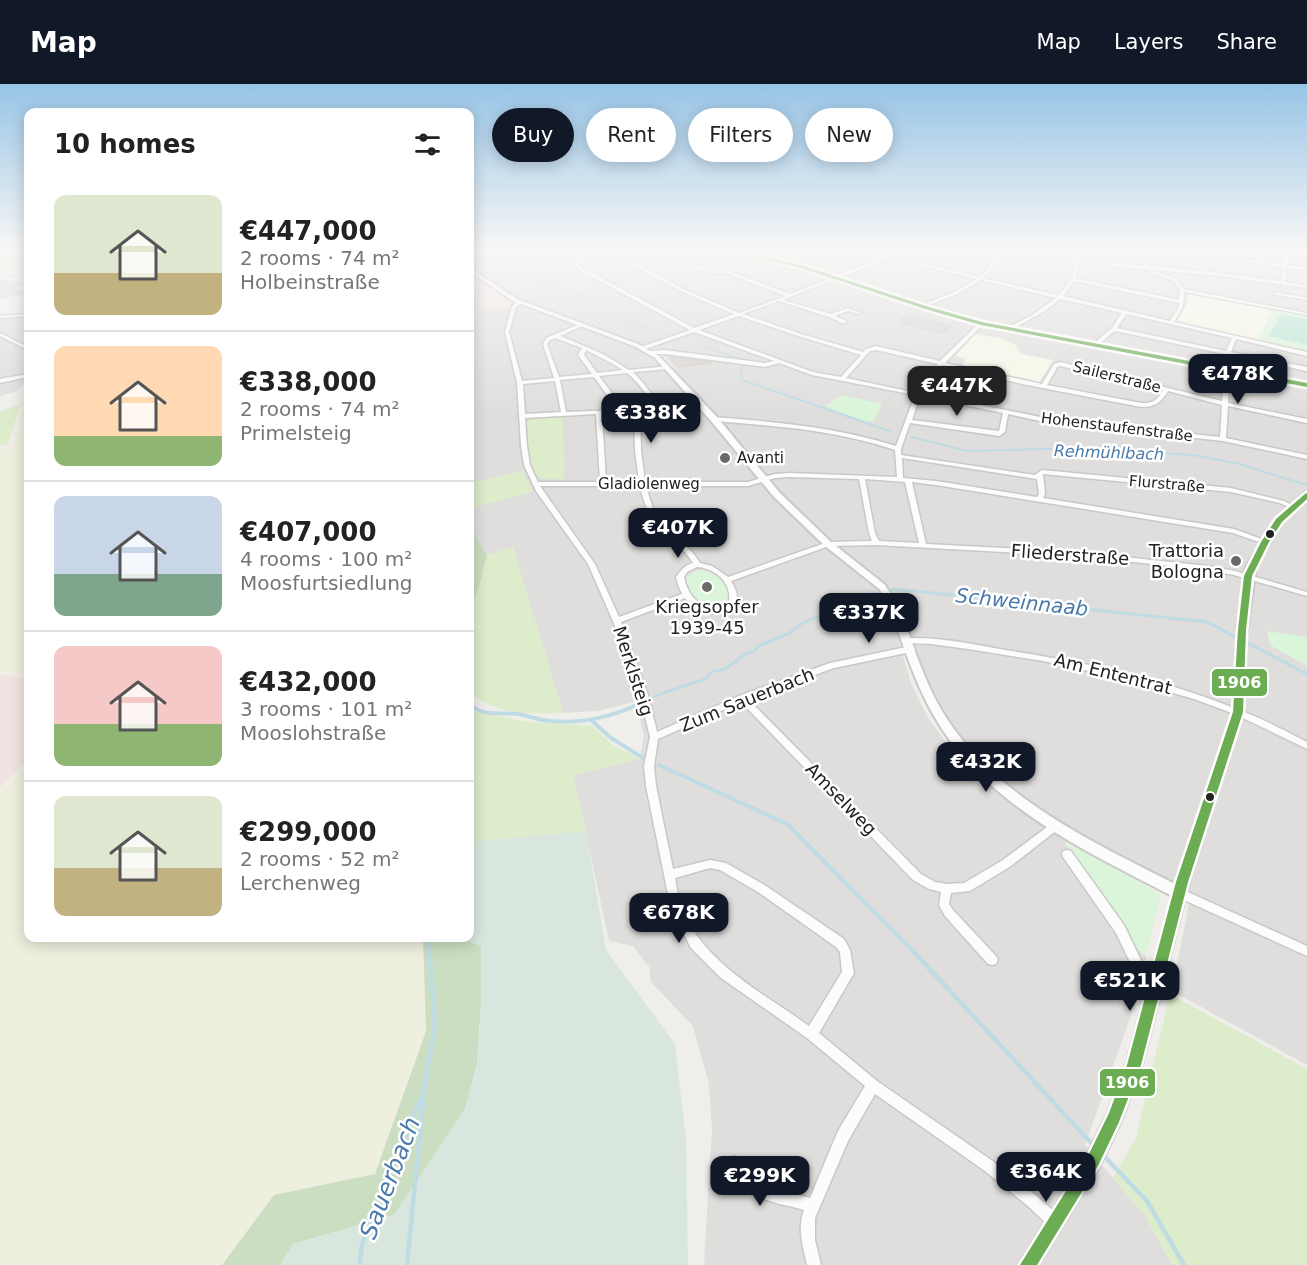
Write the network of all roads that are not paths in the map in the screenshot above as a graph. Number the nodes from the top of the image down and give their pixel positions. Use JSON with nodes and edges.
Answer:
{"nodes":[{"id":1,"x":517,"y":304,"type":"edge"},
{"id":2,"x":526,"y":304,"type":"edge"},
{"id":3,"x":644,"y":304,"type":"edge"},
{"id":4,"x":713,"y":304,"type":"edge"},
{"id":5,"x":767,"y":304,"type":"edge"},
{"id":6,"x":792,"y":304,"type":"edge"},
{"id":7,"x":913,"y":304,"type":"edge"},
{"id":8,"x":928,"y":304,"type":"edge"},
{"id":9,"x":1051,"y":304,"type":"edge"},
{"id":10,"x":1093,"y":304,"type":"edge"},
{"id":11,"x":1181,"y":304,"type":"edge"},
{"id":12,"x":1259,"y":304,"type":"edge"},
{"id":13,"x":840,"y":306,"type":"dead end"},
{"id":14,"x":1269,"y":306,"type":"joint"},
{"id":15,"x":921,"y":307,"type":"junction"},
{"id":16,"x":848,"y":309,"type":"junction"},
{"id":17,"x":1125,"y":311,"type":"junction"},
{"id":18,"x":859,"y":313,"type":"dead end"},
{"id":19,"x":1307,"y":314,"type":"edge"},
{"id":20,"x":24,"y":315,"type":"edge"},
{"id":21,"x":736,"y":315,"type":"junction"},
{"id":22,"x":831,"y":316,"type":"junction"},
{"id":23,"x":0,"y":317,"type":"edge"},
{"id":24,"x":1172,"y":321,"type":"junction"},
{"id":25,"x":844,"y":322,"type":"dead end"},
{"id":26,"x":981,"y":323,"type":"junction"},
{"id":27,"x":580,"y":325,"type":"junction"},
{"id":28,"x":1009,"y":328,"type":"junction"},
{"id":29,"x":1114,"y":329,"type":"junction"},
{"id":30,"x":692,"y":330,"type":"junction"},
{"id":31,"x":0,"y":334,"type":"edge"},
{"id":32,"x":556,"y":336,"type":"junction"},
{"id":33,"x":1235,"y":337,"type":"junction"},
{"id":34,"x":1094,"y":345,"type":"junction"},
{"id":35,"x":24,"y":347,"type":"edge"},
{"id":36,"x":585,"y":348,"type":"junction"},
{"id":37,"x":643,"y":348,"type":"junction"},
{"id":38,"x":651,"y":353,"type":"junction"},
{"id":39,"x":1228,"y":353,"type":"junction"},
{"id":40,"x":864,"y":354,"type":"junction"},
{"id":41,"x":1307,"y":354,"type":"edge"},
{"id":42,"x":779,"y":362,"type":"junction"},
{"id":43,"x":943,"y":363,"type":"junction"},
{"id":44,"x":667,"y":367,"type":"junction"},
{"id":45,"x":1307,"y":369,"type":"edge"},
{"id":46,"x":1227,"y":370,"type":"junction"},
{"id":47,"x":629,"y":371,"type":"junction"},
{"id":48,"x":593,"y":374,"type":"junction"},
{"id":49,"x":24,"y":377,"type":"edge"},
{"id":50,"x":557,"y":379,"type":"junction"},
{"id":51,"x":842,"y":380,"type":"junction"},
{"id":52,"x":0,"y":381,"type":"edge"},
{"id":53,"x":520,"y":383,"type":"junction"},
{"id":54,"x":1307,"y":385,"type":"edge"},
{"id":55,"x":1044,"y":386,"type":"junction"},
{"id":56,"x":1166,"y":390,"type":"junction"},
{"id":57,"x":918,"y":395,"type":"junction"},
{"id":58,"x":1227,"y":404,"type":"junction"},
{"id":59,"x":703,"y":407,"type":"junction"},
{"id":60,"x":658,"y":410,"type":"junction"},
{"id":61,"x":622,"y":411,"type":"junction"},
{"id":62,"x":638,"y":411,"type":"junction"},
{"id":63,"x":599,"y":412,"type":"junction"},
{"id":64,"x":1006,"y":412,"type":"junction"},
{"id":65,"x":564,"y":414,"type":"junction"},
{"id":66,"x":524,"y":416,"type":"junction"},
{"id":67,"x":714,"y":419,"type":"junction"},
{"id":68,"x":908,"y":421,"type":"junction"},
{"id":69,"x":1307,"y":421,"type":"edge"},
{"id":70,"x":1223,"y":439,"type":"junction"},
{"id":71,"x":898,"y":453,"type":"junction"},
{"id":72,"x":1307,"y":457,"type":"edge"},
{"id":73,"x":1040,"y":473,"type":"junction"},
{"id":74,"x":862,"y":478,"type":"junction"},
{"id":75,"x":763,"y":480,"type":"junction"},
{"id":76,"x":904,"y":480,"type":"junction"},
{"id":77,"x":535,"y":484,"type":"junction"},
{"id":78,"x":603,"y":484,"type":"junction"},
{"id":79,"x":644,"y":484,"type":"junction"},
{"id":80,"x":1307,"y":495,"type":"edge"},
{"id":81,"x":1039,"y":500,"type":"junction"},
{"id":82,"x":1293,"y":507,"type":"junction"},
{"id":83,"x":1265,"y":542,"type":"junction"},
{"id":84,"x":876,"y":543,"type":"junction"},
{"id":85,"x":828,"y":544,"type":"junction"},
{"id":86,"x":923,"y":545,"type":"junction"},
{"id":87,"x":697,"y":564,"type":"junction"},
{"id":88,"x":1248,"y":576,"type":"junction"},
{"id":89,"x":727,"y":580,"type":"junction"},
{"id":90,"x":881,"y":586,"type":"joint"},
{"id":91,"x":1307,"y":594,"type":"edge"},
{"id":92,"x":686,"y":595,"type":"junction"},
{"id":93,"x":892,"y":601,"type":"joint"},
{"id":94,"x":617,"y":621,"type":"junction"},
{"id":95,"x":1242,"y":630,"type":"joint"},
{"id":96,"x":909,"y":645,"type":"junction"},
{"id":97,"x":1241,"y":648,"type":"joint"},
{"id":98,"x":742,"y":698,"type":"junction"},
{"id":99,"x":1238,"y":712,"type":"junction"},
{"id":100,"x":654,"y":737,"type":"junction"},
{"id":101,"x":1307,"y":746,"type":"edge"},
{"id":102,"x":1054,"y":827,"type":"junction"},
{"id":103,"x":1067,"y":854,"type":"dead end"},
{"id":104,"x":669,"y":875,"type":"junction"},
{"id":105,"x":947,"y":889,"type":"junction"},
{"id":106,"x":1179,"y":893,"type":"junction"},
{"id":107,"x":1307,"y":951,"type":"edge"},
{"id":108,"x":992,"y":960,"type":"dead end"},
{"id":109,"x":1151,"y":993,"type":"junction"},
{"id":110,"x":811,"y":1034,"type":"junction"},
{"id":111,"x":873,"y":1085,"type":"junction"},
{"id":112,"x":735,"y":1163,"type":"dead end"},
{"id":113,"x":813,"y":1206,"type":"junction"},
{"id":114,"x":1055,"y":1222,"type":"junction"},
{"id":115,"x":812,"y":1263,"type":"edge"},
{"id":116,"x":1029,"y":1265,"type":"edge"}],
"edges":[{"from":1,"to":53,"type":"street","name":"Merklsteig"},
{"from":2,"to":27,"type":"street"},
{"from":3,"to":30,"type":"street","name":"Hohenstaufenstraße"},
{"from":4,"to":21,"type":"street"},
{"from":5,"to":21,"type":"street"},
{"from":6,"to":22,"type":"street"},
{"from":7,"to":15,"type":"street"},
{"from":8,"to":15,"type":"street"},
{"from":9,"to":28,"type":"street"},
{"from":10,"to":17,"type":"street"},
{"from":11,"to":24,"type":"street"},
{"from":12,"to":14,"type":"street"},
{"from":13,"to":16,"type":"street"},
{"from":14,"to":19,"type":"street"},
{"from":15,"to":26,"type":"street"},
{"from":16,"to":18,"type":"street"},
{"from":16,"to":22,"type":"street"},
{"from":17,"to":24,"type":"street"},
{"from":17,"to":29,"type":"street"},
{"from":20,"to":23,"type":"street"},
{"from":21,"to":30,"type":"street"},
{"from":21,"to":40,"type":"street"},
{"from":22,"to":25,"type":"street"},
{"from":24,"to":33,"type":"street"},
{"from":26,"to":28,"type":"street"},
{"from":26,"to":43,"type":"street"},
{"from":27,"to":32,"type":"street"},
{"from":27,"to":37,"type":"street"},
{"from":28,"to":34,"type":"street"},
{"from":29,"to":34,"type":"street"},
{"from":29,"to":39,"type":"street"},
{"from":30,"to":37,"type":"street"},
{"from":30,"to":42,"type":"street","name":"Hohenstaufenstraße"},
{"from":31,"to":35,"type":"street"},
{"from":32,"to":36,"type":"street"},
{"from":32,"to":50,"type":"street"},
{"from":33,"to":39,"type":"street"},
{"from":33,"to":41,"type":"street"},
{"from":34,"to":46,"type":"street"},
{"from":36,"to":47,"type":"street"},
{"from":36,"to":48,"type":"street"},
{"from":37,"to":38,"type":"street"},
{"from":38,"to":42,"type":"street"},
{"from":38,"to":44,"type":"street"},
{"from":39,"to":45,"type":"street"},
{"from":39,"to":46,"type":"street"},
{"from":40,"to":43,"type":"street"},
{"from":40,"to":51,"type":"street"},
{"from":42,"to":51,"type":"street","name":"Hohenstaufenstraße"},
{"from":43,"to":55,"type":"street"},
{"from":43,"to":57,"type":"street"},
{"from":44,"to":47,"type":"street"},
{"from":44,"to":59,"type":"street"},
{"from":46,"to":54,"type":"street"},
{"from":46,"to":58,"type":"street"},
{"from":47,"to":48,"type":"street"},
{"from":47,"to":60,"type":"street"},
{"from":48,"to":50,"type":"street"},
{"from":48,"to":61,"type":"street"},
{"from":49,"to":52,"type":"street"},
{"from":50,"to":53,"type":"street"},
{"from":50,"to":65,"type":"street"},
{"from":51,"to":57,"type":"street","name":"Hohenstaufenstraße"},
{"from":53,"to":66,"type":"street","name":"Merklsteig"},
{"from":55,"to":56,"type":"street"},
{"from":55,"to":56,"type":"street","name":"Sailerstraße"},
{"from":56,"to":58,"type":"street","name":"Sailerstraße"},
{"from":57,"to":64,"type":"street","name":"Hohenstaufenstraße"},
{"from":57,"to":68,"type":"street"},
{"from":58,"to":69,"type":"street","name":"Sailerstraße"},
{"from":58,"to":70,"type":"street"},
{"from":59,"to":60,"type":"street"},
{"from":59,"to":67,"type":"street"},
{"from":60,"to":62,"type":"street"},
{"from":61,"to":62,"type":"street"},
{"from":61,"to":63,"type":"street"},
{"from":62,"to":79,"type":"street"},
{"from":63,"to":65,"type":"street"},
{"from":63,"to":78,"type":"street"},
{"from":64,"to":68,"type":"street"},
{"from":64,"to":70,"type":"street","name":"Hohenstaufenstraße"},
{"from":65,"to":66,"type":"street"},
{"from":66,"to":77,"type":"street","name":"Merklsteig"},
{"from":67,"to":71,"type":"street","name":"Flurstraße"},
{"from":67,"to":75,"type":"street"},
{"from":68,"to":71,"type":"street"},
{"from":70,"to":72,"type":"street","name":"Hohenstaufenstraße"},
{"from":71,"to":73,"type":"street","name":"Flurstraße"},
{"from":71,"to":76,"type":"street"},
{"from":73,"to":81,"type":"street"},
{"from":73,"to":82,"type":"street","name":"Flurstraße"},
{"from":74,"to":75,"type":"street","name":"Gladiolenweg"},
{"from":74,"to":76,"type":"street","name":"Gladiolenweg"},
{"from":74,"to":84,"type":"street"},
{"from":75,"to":79,"type":"street","name":"Gladiolenweg"},
{"from":75,"to":85,"type":"street"},
{"from":76,"to":81,"type":"street","name":"Gladiolenweg"},
{"from":76,"to":86,"type":"street"},
{"from":77,"to":78,"type":"street","name":"Gladiolenweg"},
{"from":77,"to":94,"type":"street","name":"Merklsteig"},
{"from":78,"to":79,"type":"street","name":"Gladiolenweg"},
{"from":79,"to":87,"type":"street"},
{"from":80,"to":82,"type":"street"},
{"from":81,"to":83,"type":"street","name":"Gladiolenweg"},
{"from":82,"to":83,"type":"street"},
{"from":83,"to":88,"type":"street"},
{"from":84,"to":85,"type":"street","name":"Fliederstraße"},
{"from":84,"to":86,"type":"street","name":"Fliederstraße"},
{"from":85,"to":89,"type":"street","name":"Fliederstraße"},
{"from":85,"to":90,"type":"street"},
{"from":86,"to":88,"type":"street","name":"Fliederstraße"},
{"from":87,"to":89,"type":"street"},
{"from":87,"to":92,"type":"street"},
{"from":88,"to":91,"type":"street","name":"Fliederstraße"},
{"from":88,"to":95,"type":"street"},
{"from":89,"to":92,"type":"street"},
{"from":90,"to":93,"type":"street"},
{"from":92,"to":94,"type":"street"},
{"from":93,"to":96,"type":"street"},
{"from":94,"to":100,"type":"street","name":"Merklsteig"},
{"from":95,"to":97,"type":"street"},
{"from":96,"to":98,"type":"street","name":"Zum Sauerbach"},
{"from":96,"to":99,"type":"street","name":"Am Ententrat"},
{"from":96,"to":102,"type":"street"},
{"from":97,"to":99,"type":"street"},
{"from":98,"to":100,"type":"street","name":"Zum Sauerbach"},
{"from":98,"to":105,"type":"street","name":"Amselweg"},
{"from":99,"to":101,"type":"street","name":"Am Ententrat"},
{"from":99,"to":106,"type":"street"},
{"from":100,"to":104,"type":"street","name":"Merklsteig"},
{"from":102,"to":105,"type":"street"},
{"from":102,"to":106,"type":"street"},
{"from":103,"to":109,"type":"street"},
{"from":104,"to":110,"type":"street","name":"Merklsteig"},
{"from":104,"to":110,"type":"street"},
{"from":105,"to":108,"type":"street"},
{"from":106,"to":107,"type":"street"},
{"from":106,"to":109,"type":"street"},
{"from":109,"to":114,"type":"street"},
{"from":110,"to":111,"type":"street","name":"Merklsteig"},
{"from":111,"to":113,"type":"street"},
{"from":111,"to":114,"type":"street"},
{"from":112,"to":113,"type":"street"},
{"from":113,"to":115,"type":"street"},
{"from":114,"to":116,"type":"street"}]}
